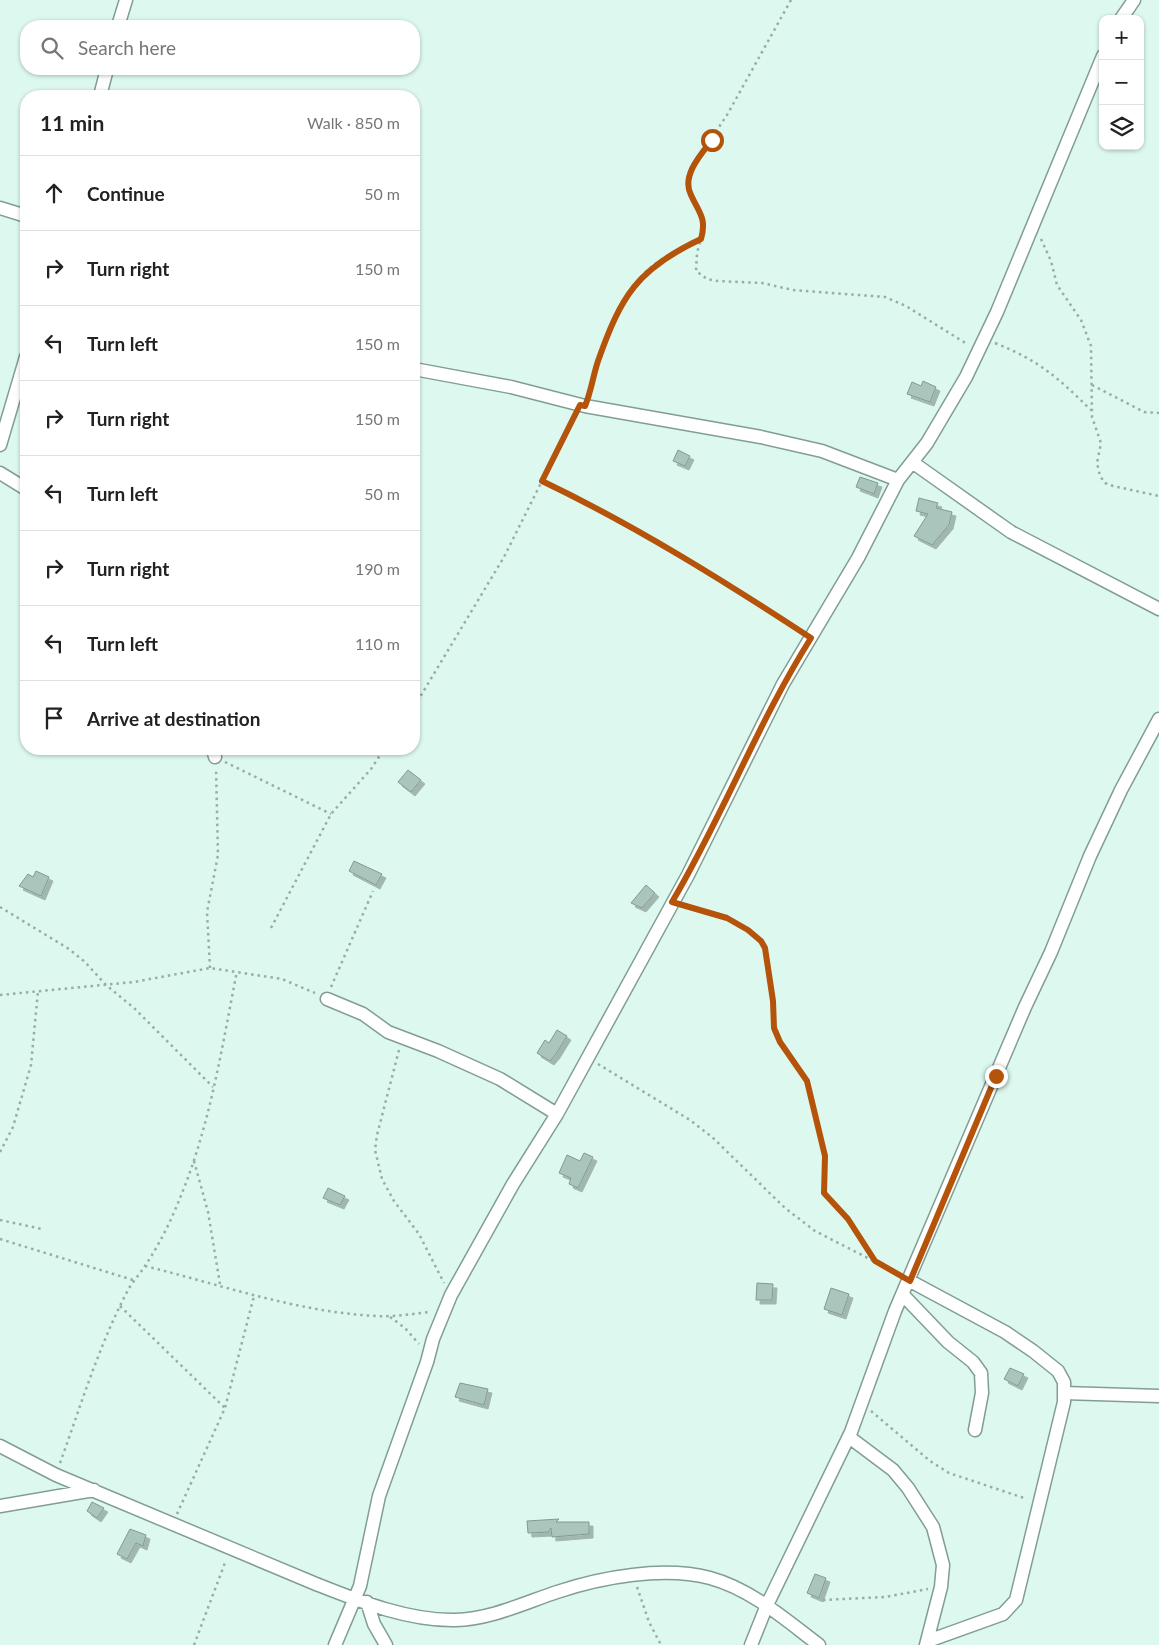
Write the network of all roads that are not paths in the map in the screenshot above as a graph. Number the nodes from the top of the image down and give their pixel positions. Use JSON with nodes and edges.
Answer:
{"nodes":[{"id":1,"x":126,"y":0,"type":"edge"},
{"id":2,"x":1134,"y":0,"type":"edge"},
{"id":3,"x":1124,"y":15,"type":"edge"},
{"id":4,"x":120,"y":20,"type":"edge"},
{"id":5,"x":1101,"y":60,"type":"edge"},
{"id":6,"x":105,"y":75,"type":"edge"},
{"id":7,"x":102,"y":90,"type":"edge"},
{"id":8,"x":0,"y":208,"type":"edge"},
{"id":9,"x":20,"y":214,"type":"edge"},
{"id":10,"x":420,"y":371,"type":"edge"},
{"id":11,"x":20,"y":378,"type":"edge"},
{"id":12,"x":0,"y":445,"type":"edge"},
{"id":13,"x":912,"y":462,"type":"junction"},
{"id":14,"x":0,"y":473,"type":"edge"},
{"id":15,"x":898,"y":480,"type":"junction"},
{"id":16,"x":20,"y":485,"type":"edge"},
{"id":17,"x":1159,"y":609,"type":"edge"},
{"id":18,"x":1159,"y":719,"type":"edge"},
{"id":19,"x":327,"y":999,"type":"road end"},
{"id":20,"x":557,"y":1114,"type":"junction"},
{"id":21,"x":910,"y":1281,"type":"junction"},
{"id":22,"x":903,"y":1295,"type":"junction"},
{"id":23,"x":1064,"y":1393,"type":"junction"},
{"id":24,"x":1159,"y":1396,"type":"edge"},
{"id":25,"x":975,"y":1430,"type":"dead end"},
{"id":26,"x":849,"y":1437,"type":"junction"},
{"id":27,"x":0,"y":1446,"type":"edge"},
{"id":28,"x":94,"y":1490,"type":"junction"},
{"id":29,"x":0,"y":1506,"type":"edge"},
{"id":30,"x":361,"y":1601,"type":"junction"},
{"id":31,"x":767,"y":1605,"type":"junction"},
{"id":32,"x":927,"y":1643,"type":"edge"},
{"id":33,"x":336,"y":1645,"type":"edge"},
{"id":34,"x":386,"y":1645,"type":"edge"},
{"id":35,"x":751,"y":1645,"type":"edge"},
{"id":36,"x":820,"y":1645,"type":"edge"}],
"edges":[{"from":1,"to":4,"type":"street"},
{"from":2,"to":3,"type":"street"},
{"from":5,"to":13,"type":"street"},
{"from":6,"to":7,"type":"street"},
{"from":8,"to":9,"type":"street"},
{"from":10,"to":15,"type":"street"},
{"from":11,"to":12,"type":"street"},
{"from":13,"to":15,"type":"street"},
{"from":13,"to":17,"type":"street"},
{"from":14,"to":16,"type":"street"},
{"from":15,"to":20,"type":"street"},
{"from":18,"to":21,"type":"street"},
{"from":19,"to":20,"type":"street"},
{"from":20,"to":30,"type":"street"},
{"from":21,"to":22,"type":"street"},
{"from":21,"to":23,"type":"street"},
{"from":22,"to":25,"type":"street"},
{"from":22,"to":26,"type":"street"},
{"from":23,"to":24,"type":"street"},
{"from":23,"to":32,"type":"street"},
{"from":26,"to":31,"type":"street"},
{"from":26,"to":32,"type":"street"},
{"from":27,"to":28,"type":"street"},
{"from":28,"to":29,"type":"street"},
{"from":28,"to":30,"type":"street"},
{"from":30,"to":31,"type":"street"},
{"from":30,"to":33,"type":"street"},
{"from":30,"to":34,"type":"street"},
{"from":31,"to":35,"type":"street"},
{"from":31,"to":36,"type":"street"}]}
